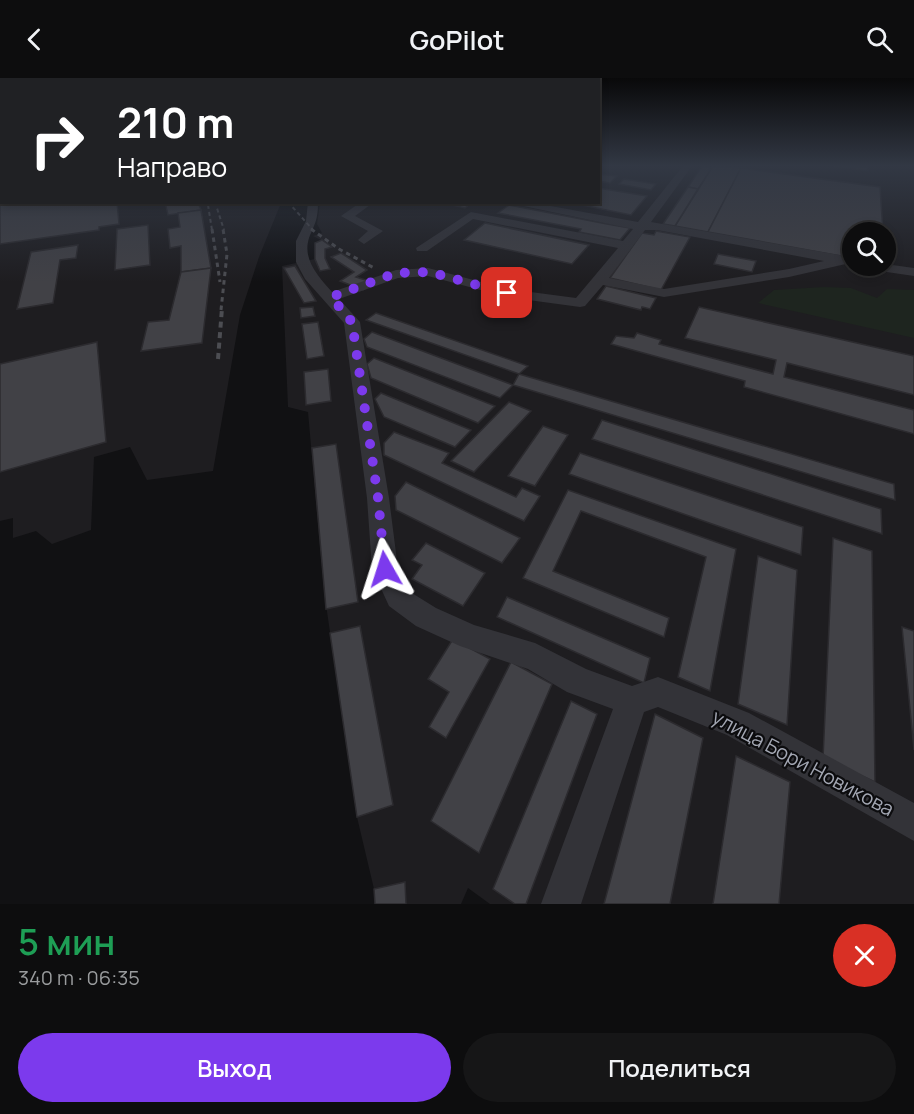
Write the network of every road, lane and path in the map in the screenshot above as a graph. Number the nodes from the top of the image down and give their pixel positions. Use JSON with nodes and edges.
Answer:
{"nodes":[{"id":1,"x":313,"y":205,"type":"edge"},
{"id":2,"x":365,"y":205,"type":"edge"},
{"id":3,"x":525,"y":205,"type":"edge"},
{"id":4,"x":660,"y":205,"type":"edge"},
{"id":5,"x":645,"y":225,"type":"junction"},
{"id":6,"x":364,"y":240,"type":"dead end"},
{"id":7,"x":627,"y":246,"type":"junction"},
{"id":8,"x":422,"y":248,"type":"dead end"},
{"id":9,"x":842,"y":260,"type":"edge"},
{"id":10,"x":842,"y":262,"type":"edge"},
{"id":11,"x":896,"y":269,"type":"edge"},
{"id":12,"x":914,"y":272,"type":"edge"},
{"id":13,"x":600,"y":280,"type":"junction"},
{"id":14,"x":331,"y":297,"type":"junction"},
{"id":15,"x":645,"y":697,"type":"junction"},
{"id":16,"x":914,"y":823,"type":"edge"},
{"id":17,"x":561,"y":904,"type":"edge"}],
"edges":[{"from":1,"to":14,"type":"street","name":"улица Бори Новикова"},
{"from":2,"to":6,"type":"street"},
{"from":3,"to":5,"type":"street"},
{"from":4,"to":5,"type":"street"},
{"from":5,"to":7,"type":"street"},
{"from":5,"to":9,"type":"street"},
{"from":7,"to":8,"type":"street"},
{"from":7,"to":13,"type":"street"},
{"from":10,"to":13,"type":"street"},
{"from":11,"to":12,"type":"street"},
{"from":13,"to":14,"type":"street"},
{"from":14,"to":15,"type":"street","name":"улица Бори Новикова"},
{"from":15,"to":16,"type":"street","name":"улица Бори Новикова"},
{"from":15,"to":17,"type":"street"}]}
